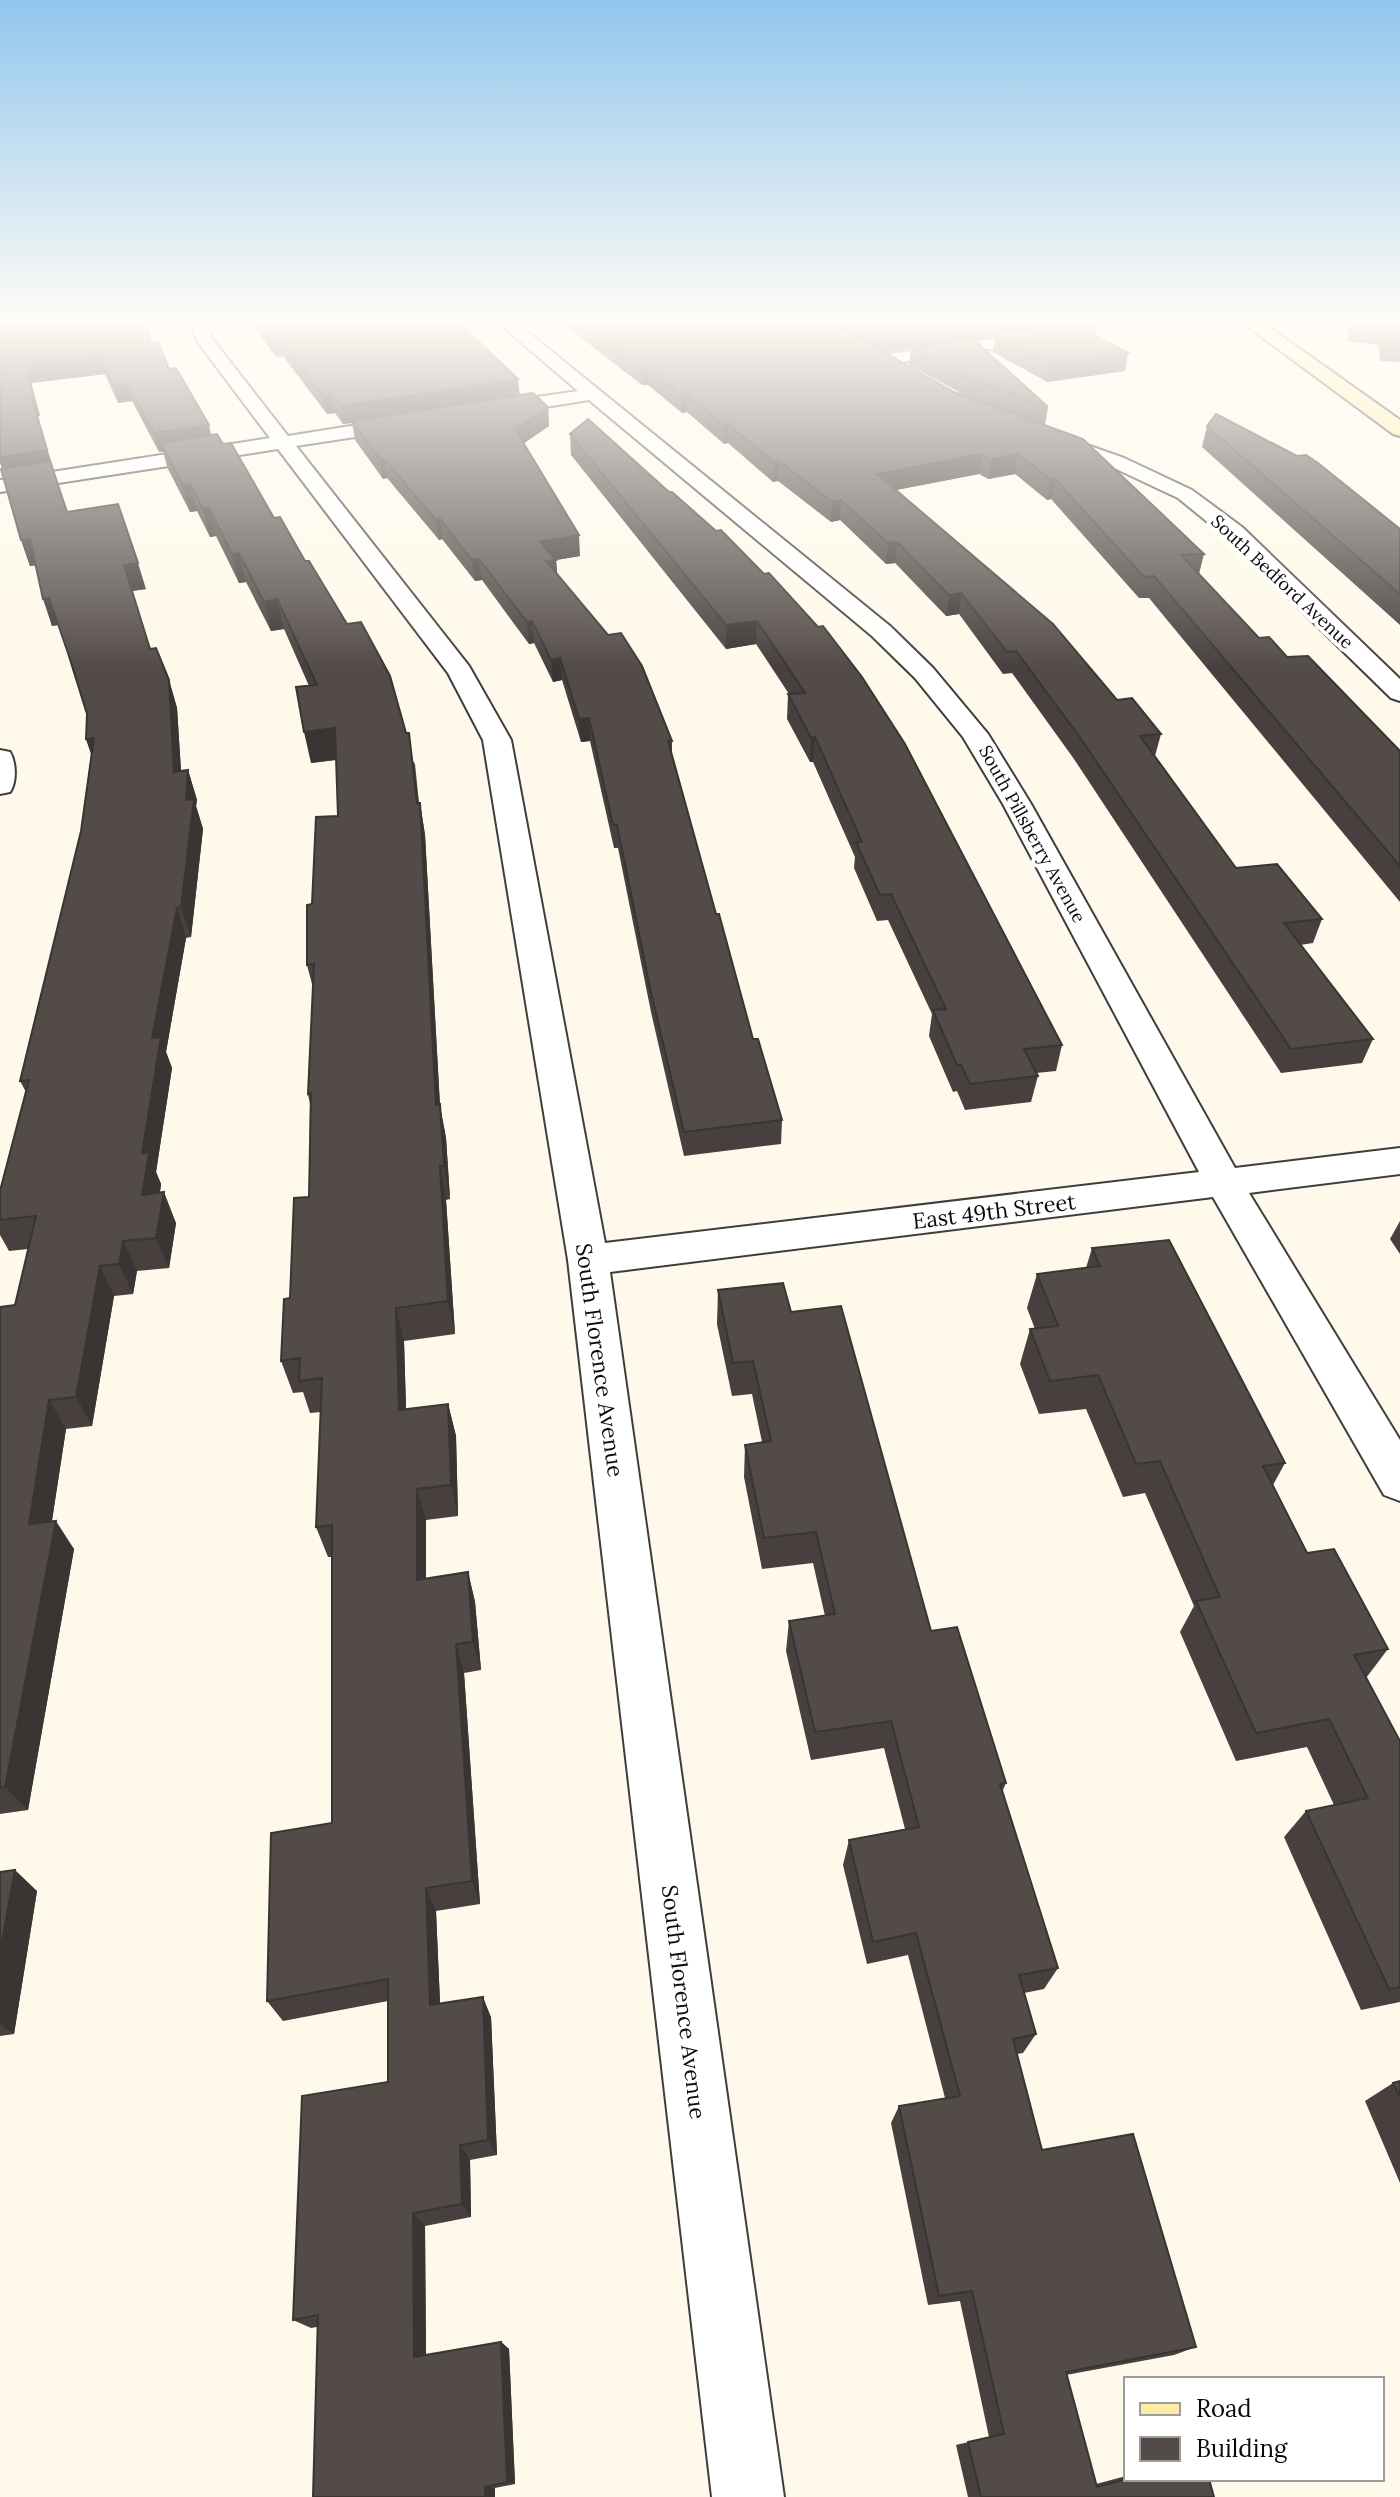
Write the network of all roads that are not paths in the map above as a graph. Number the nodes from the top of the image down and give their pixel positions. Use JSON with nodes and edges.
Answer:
{"nodes":[{"id":1,"x":280,"y":437,"type":"edge"},
{"id":2,"x":320,"y":437,"type":"edge"},
{"id":3,"x":646,"y":437,"type":"edge"},
{"id":4,"x":1044,"y":437,"type":"edge"},
{"id":5,"x":284,"y":442,"type":"junction"},
{"id":6,"x":0,"y":486,"type":"edge"},
{"id":7,"x":1400,"y":693,"type":"edge"},
{"id":8,"x":0,"y":758,"type":"edge"},
{"id":9,"x":0,"y":786,"type":"edge"},
{"id":10,"x":1400,"y":1161,"type":"edge"},
{"id":11,"x":1224,"y":1183,"type":"junction"},
{"id":12,"x":588,"y":1260,"type":"junction"},
{"id":13,"x":1400,"y":1481,"type":"edge"},
{"id":14,"x":748,"y":2497,"type":"edge"}],
"edges":[{"from":1,"to":5,"type":"street","name":"South Florence Avenue"},
{"from":2,"to":5,"type":"street"},
{"from":3,"to":11,"type":"street","name":"South Pillsberry Avenue"},
{"from":4,"to":7,"type":"street","name":"South Bedford Avenue"},
{"from":5,"to":6,"type":"street"},
{"from":5,"to":12,"type":"street","name":"South Florence Avenue"},
{"from":8,"to":9,"type":"street"},
{"from":10,"to":11,"type":"street","name":"East 49th Street"},
{"from":11,"to":12,"type":"street","name":"East 49th Street"},
{"from":11,"to":13,"type":"street","name":"South Pillsberry Avenue"},
{"from":12,"to":14,"type":"street","name":"South Florence Avenue"}]}
